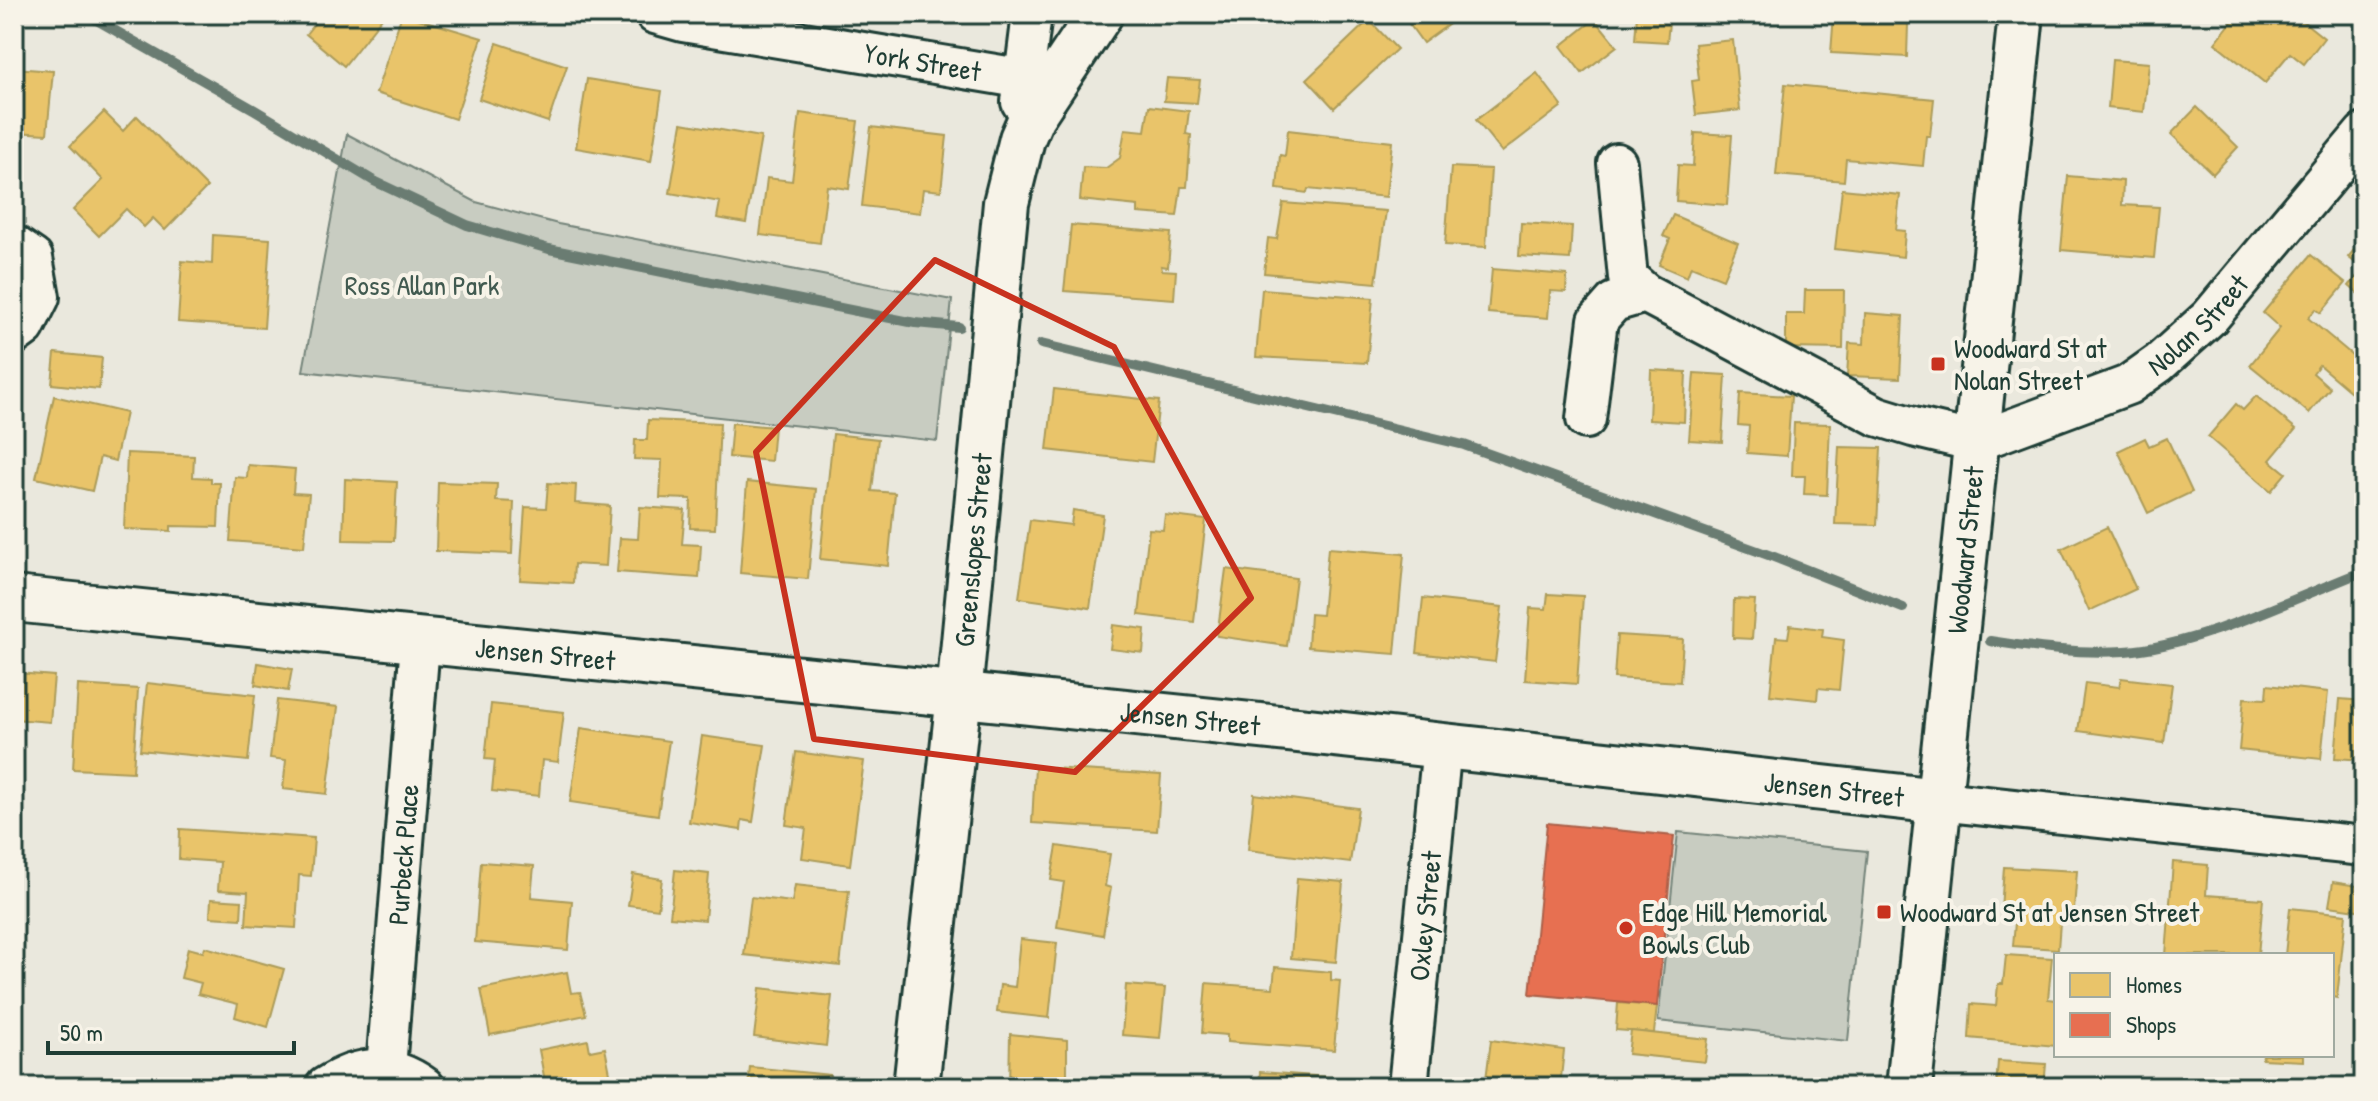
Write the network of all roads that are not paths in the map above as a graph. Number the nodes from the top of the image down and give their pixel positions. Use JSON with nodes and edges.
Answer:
{"nodes":[{"id":1,"x":655,"y":14,"type":"edge"},
{"id":2,"x":1032,"y":14,"type":"edge"},
{"id":3,"x":1100,"y":14,"type":"edge"},
{"id":4,"x":2021,"y":14,"type":"edge"},
{"id":5,"x":1036,"y":86,"type":"junction"},
{"id":6,"x":2364,"y":133,"type":"edge"},
{"id":7,"x":1617,"y":163,"type":"dead end"},
{"id":8,"x":14,"y":245,"type":"edge"},
{"id":9,"x":1645,"y":293,"type":"junction"},
{"id":10,"x":14,"y":335,"type":"edge"},
{"id":11,"x":1586,"y":419,"type":"dead end"},
{"id":12,"x":1976,"y":442,"type":"junction"},
{"id":13,"x":14,"y":599,"type":"edge"},
{"id":14,"x":420,"y":643,"type":"junction"},
{"id":15,"x":959,"y":695,"type":"junction"},
{"id":16,"x":1442,"y":745,"type":"junction"},
{"id":17,"x":1939,"y":801,"type":"junction"},
{"id":18,"x":2364,"y":846,"type":"edge"},
{"id":19,"x":386,"y":1068,"type":"junction"},
{"id":20,"x":325,"y":1087,"type":"edge"},
{"id":21,"x":425,"y":1087,"type":"edge"},
{"id":22,"x":916,"y":1087,"type":"edge"},
{"id":23,"x":1408,"y":1087,"type":"edge"},
{"id":24,"x":1909,"y":1087,"type":"edge"}],
"edges":[{"from":1,"to":5,"type":"street","name":"York Street"},
{"from":2,"to":5,"type":"street"},
{"from":3,"to":5,"type":"street","name":"Greenslopes Street"},
{"from":4,"to":12,"type":"street","name":"Woodward Street"},
{"from":5,"to":15,"type":"street","name":"Greenslopes Street"},
{"from":6,"to":12,"type":"street","name":"Nolan Street"},
{"from":7,"to":9,"type":"street"},
{"from":8,"to":10,"type":"street"},
{"from":9,"to":11,"type":"street"},
{"from":9,"to":12,"type":"street"},
{"from":12,"to":17,"type":"street","name":"Woodward Street"},
{"from":13,"to":14,"type":"street","name":"Jensen Street"},
{"from":14,"to":15,"type":"street","name":"Jensen Street"},
{"from":14,"to":19,"type":"street","name":"Purbeck Place"},
{"from":15,"to":16,"type":"street","name":"Jensen Street"},
{"from":15,"to":22,"type":"street","name":"Greenslopes Street"},
{"from":16,"to":17,"type":"street","name":"Jensen Street"},
{"from":16,"to":23,"type":"street","name":"Oxley Street"},
{"from":17,"to":18,"type":"street","name":"Jensen Street"},
{"from":17,"to":24,"type":"street","name":"Woodward Street"},
{"from":19,"to":20,"type":"street"},
{"from":19,"to":21,"type":"street"}]}
